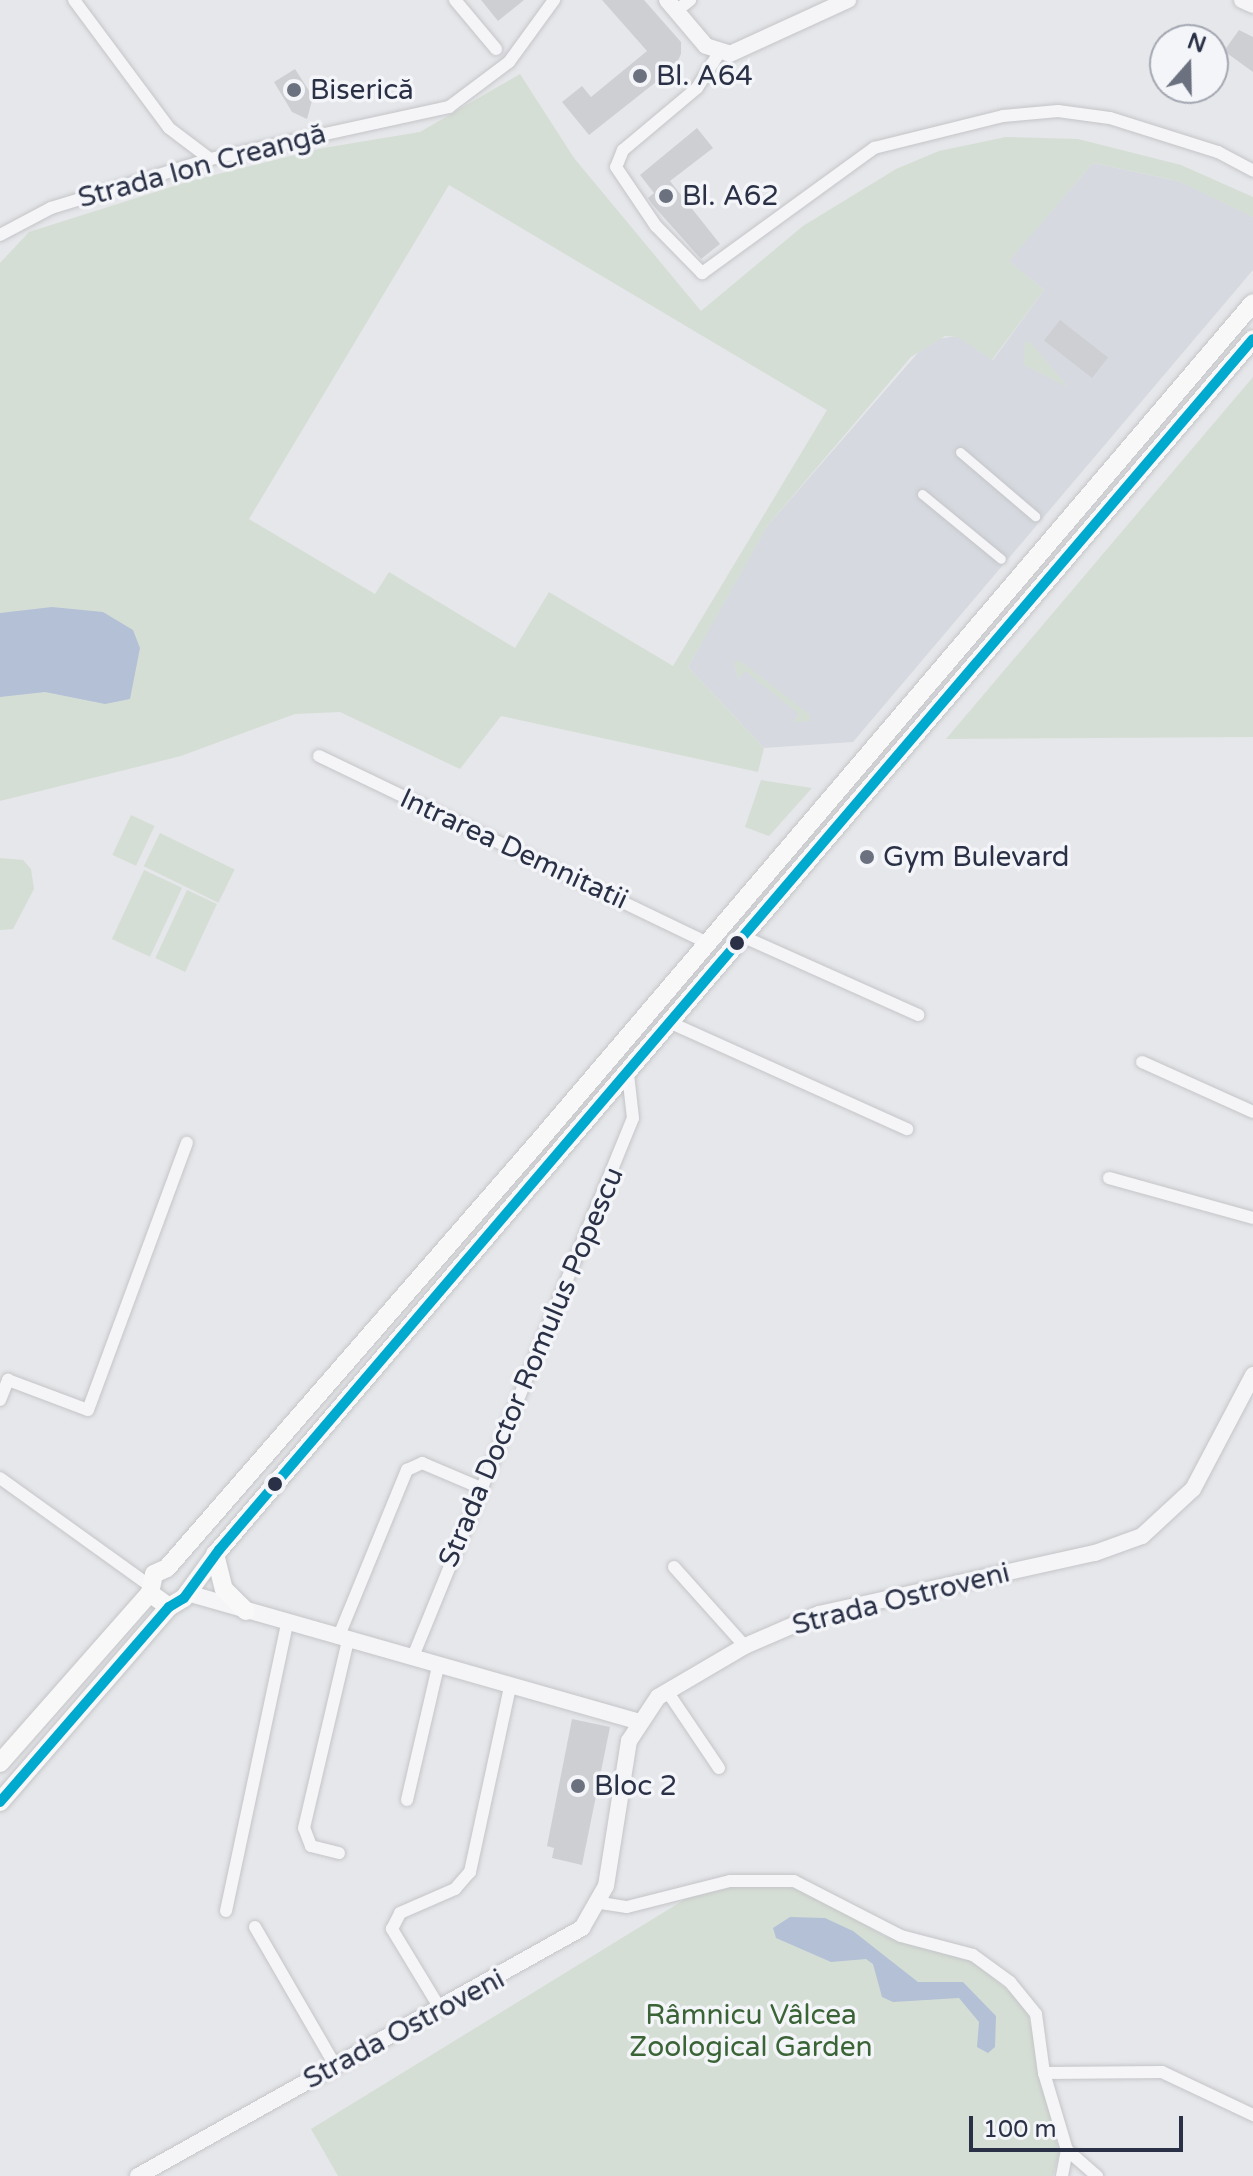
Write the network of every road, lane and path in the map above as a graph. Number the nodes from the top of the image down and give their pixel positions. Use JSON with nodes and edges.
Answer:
{"nodes":[{"id":1,"x":74,"y":0,"type":"edge"},
{"id":2,"x":455,"y":0,"type":"edge"},
{"id":3,"x":554,"y":0,"type":"edge"},
{"id":4,"x":848,"y":0,"type":"edge"},
{"id":5,"x":1242,"y":0,"type":"edge"},
{"id":6,"x":678,"y":4,"type":"edge"},
{"id":7,"x":1253,"y":5,"type":"edge"},
{"id":8,"x":496,"y":49,"type":"dead end"},
{"id":9,"x":719,"y":53,"type":"junction"},
{"id":10,"x":210,"y":159,"type":"junction"},
{"id":11,"x":1253,"y":171,"type":"edge"},
{"id":12,"x":0,"y":235,"type":"edge"},
{"id":13,"x":1253,"y":303,"type":"edge"},
{"id":14,"x":1253,"y":339,"type":"edge"},
{"id":15,"x":960,"y":452,"type":"dead end"},
{"id":16,"x":922,"y":494,"type":"dead end"},
{"id":17,"x":1035,"y":516,"type":"dead end"},
{"id":18,"x":1001,"y":559,"type":"dead end"},
{"id":19,"x":875,"y":747,"type":"junction"},
{"id":20,"x":319,"y":756,"type":"dead end"},
{"id":21,"x":893,"y":763,"type":"junction"},
{"id":22,"x":744,"y":937,"type":"junction"},
{"id":23,"x":708,"y":943,"type":"junction"},
{"id":24,"x":918,"y":1015,"type":"dead end"},
{"id":25,"x":671,"y":1023,"type":"junction"},
{"id":26,"x":1142,"y":1062,"type":"dead end"},
{"id":27,"x":628,"y":1074,"type":"junction"},
{"id":28,"x":1253,"y":1112,"type":"edge"},
{"id":29,"x":907,"y":1129,"type":"dead end"},
{"id":30,"x":187,"y":1143,"type":"dead end"},
{"id":31,"x":1109,"y":1178,"type":"dead end"},
{"id":32,"x":1253,"y":1218,"type":"edge"},
{"id":33,"x":1253,"y":1375,"type":"edge"},
{"id":34,"x":0,"y":1400,"type":"edge"},
{"id":35,"x":0,"y":1478,"type":"edge"},
{"id":36,"x":481,"y":1488,"type":"junction"},
{"id":37,"x":215,"y":1554,"type":"junction"},
{"id":38,"x":674,"y":1567,"type":"dead end"},
{"id":39,"x":156,"y":1579,"type":"junction"},
{"id":40,"x":188,"y":1591,"type":"junction"},
{"id":41,"x":169,"y":1607,"type":"junction"},
{"id":42,"x":246,"y":1611,"type":"junction"},
{"id":43,"x":287,"y":1623,"type":"junction"},
{"id":44,"x":343,"y":1640,"type":"junction"},
{"id":45,"x":745,"y":1646,"type":"junction"},
{"id":46,"x":412,"y":1659,"type":"junction"},
{"id":47,"x":438,"y":1667,"type":"junction"},
{"id":48,"x":510,"y":1687,"type":"junction"},
{"id":49,"x":667,"y":1691,"type":"junction"},
{"id":50,"x":637,"y":1721,"type":"junction"},
{"id":51,"x":0,"y":1763,"type":"edge"},
{"id":52,"x":719,"y":1768,"type":"dead end"},
{"id":53,"x":407,"y":1800,"type":"dead end"},
{"id":54,"x":0,"y":1802,"type":"edge"},
{"id":55,"x":339,"y":1853,"type":"dead end"},
{"id":56,"x":601,"y":1903,"type":"junction"},
{"id":57,"x":226,"y":1911,"type":"dead end"},
{"id":58,"x":255,"y":1927,"type":"dead end"},
{"id":59,"x":441,"y":2010,"type":"junction"},
{"id":60,"x":336,"y":2067,"type":"junction"},
{"id":61,"x":1044,"y":2073,"type":"junction"},
{"id":62,"x":1253,"y":2115,"type":"edge"},
{"id":63,"x":1068,"y":2154,"type":"junction"},
{"id":64,"x":138,"y":2176,"type":"edge"},
{"id":65,"x":1062,"y":2176,"type":"edge"},
{"id":66,"x":1097,"y":2176,"type":"edge"}],
"edges":[{"from":1,"to":10,"type":"street"},
{"from":2,"to":8,"type":"street"},
{"from":3,"to":10,"type":"street","name":"Strada Ion Creangă"},
{"from":4,"to":9,"type":"street"},
{"from":5,"to":7,"type":"street"},
{"from":6,"to":9,"type":"street"},
{"from":9,"to":11,"type":"street"},
{"from":10,"to":12,"type":"street","name":"Strada Ion Creangă"},
{"from":13,"to":19,"type":"main road"},
{"from":14,"to":21,"type":"main road"},
{"from":15,"to":17,"type":"street"},
{"from":16,"to":18,"type":"street"},
{"from":19,"to":21,"type":"main road"},
{"from":19,"to":23,"type":"main road"},
{"from":20,"to":23,"type":"street","name":"Intrarea Demnitatii"},
{"from":21,"to":22,"type":"main road"},
{"from":22,"to":24,"type":"street"},
{"from":22,"to":25,"type":"main road"},
{"from":23,"to":39,"type":"main road"},
{"from":25,"to":27,"type":"main road"},
{"from":25,"to":29,"type":"street"},
{"from":26,"to":28,"type":"street"},
{"from":27,"to":36,"type":"street","name":"Strada Doctor Romulus Popescu"},
{"from":27,"to":37,"type":"main road"},
{"from":30,"to":34,"type":"street"},
{"from":31,"to":32,"type":"street"},
{"from":33,"to":45,"type":"street","name":"Strada Ostroveni"},
{"from":35,"to":39,"type":"street"},
{"from":36,"to":44,"type":"street"},
{"from":36,"to":46,"type":"street","name":"Strada Doctor Romulus Popescu"},
{"from":37,"to":40,"type":"main road"},
{"from":37,"to":42,"type":"main road"},
{"from":38,"to":45,"type":"street"},
{"from":39,"to":40,"type":"main road"},
{"from":39,"to":41,"type":"main road"},
{"from":39,"to":51,"type":"main road"},
{"from":40,"to":41,"type":"main road"},
{"from":40,"to":42,"type":"street"},
{"from":41,"to":54,"type":"main road"},
{"from":42,"to":43,"type":"street"},
{"from":43,"to":44,"type":"street"},
{"from":43,"to":57,"type":"street"},
{"from":44,"to":46,"type":"street"},
{"from":44,"to":55,"type":"street"},
{"from":45,"to":49,"type":"street","name":"Strada Ostroveni"},
{"from":46,"to":47,"type":"street"},
{"from":47,"to":48,"type":"street"},
{"from":47,"to":53,"type":"street"},
{"from":48,"to":50,"type":"street"},
{"from":48,"to":59,"type":"street"},
{"from":49,"to":50,"type":"street","name":"Strada Ostroveni"},
{"from":49,"to":52,"type":"street"},
{"from":50,"to":56,"type":"street","name":"Strada Ostroveni"},
{"from":56,"to":59,"type":"street","name":"Strada Ostroveni"},
{"from":56,"to":61,"type":"street"},
{"from":58,"to":60,"type":"street"},
{"from":59,"to":60,"type":"street","name":"Strada Ostroveni"},
{"from":60,"to":64,"type":"street","name":"Strada Ostroveni"},
{"from":61,"to":62,"type":"street"},
{"from":61,"to":63,"type":"street"},
{"from":63,"to":65,"type":"street"},
{"from":63,"to":66,"type":"street"}]}
